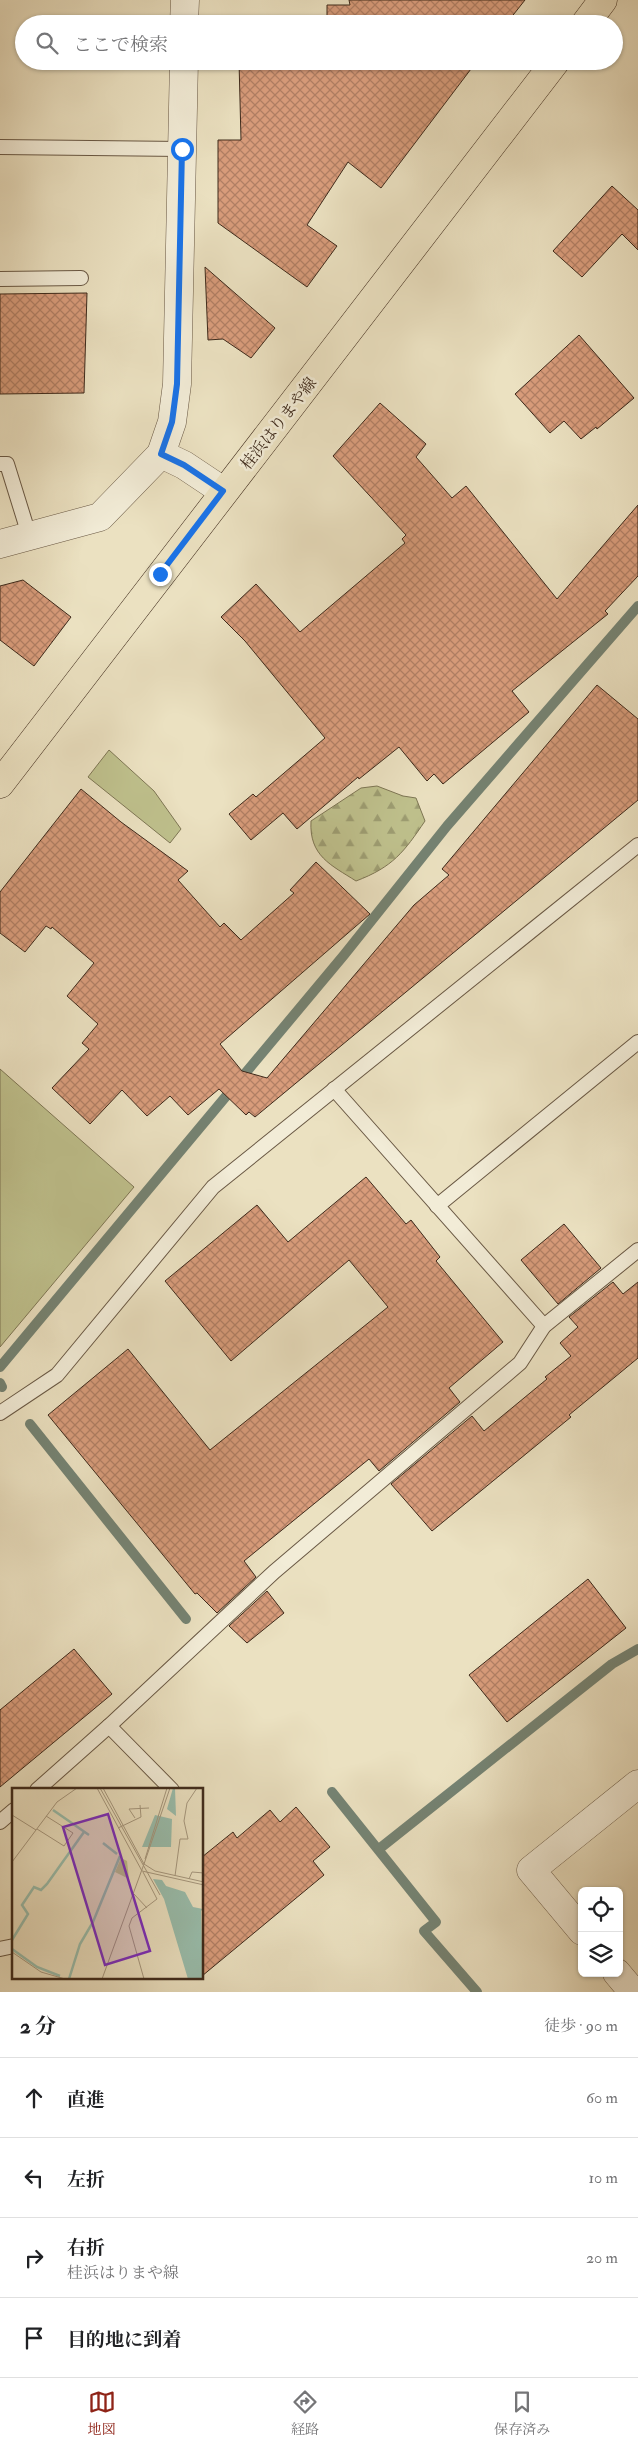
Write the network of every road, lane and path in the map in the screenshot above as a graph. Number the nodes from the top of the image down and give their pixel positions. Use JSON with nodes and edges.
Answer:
{"nodes":[{"id":1,"x":185,"y":0,"type":"edge"},
{"id":2,"x":603,"y":0,"type":"edge"},
{"id":3,"x":184,"y":15,"type":"edge"},
{"id":4,"x":592,"y":15,"type":"edge"},
{"id":5,"x":184,"y":70,"type":"edge"},
{"id":6,"x":549,"y":70,"type":"edge"},
{"id":7,"x":0,"y":147,"type":"edge"},
{"id":8,"x":182,"y":149,"type":"junction"},
{"id":9,"x":81,"y":278,"type":"dead end"},
{"id":10,"x":0,"y":279,"type":"edge"},
{"id":11,"x":161,"y":454,"type":"junction"},
{"id":12,"x":0,"y":464,"type":"edge"},
{"id":13,"x":223,"y":491,"type":"junction"},
{"id":14,"x":29,"y":535,"type":"junction"},
{"id":15,"x":0,"y":544,"type":"edge"},
{"id":16,"x":0,"y":784,"type":"edge"},
{"id":17,"x":638,"y":845,"type":"edge"},
{"id":18,"x":638,"y":1042,"type":"edge"},
{"id":19,"x":334,"y":1090,"type":"junction"},
{"id":20,"x":438,"y":1206,"type":"junction"},
{"id":21,"x":638,"y":1250,"type":"edge"},
{"id":22,"x":544,"y":1326,"type":"junction"},
{"id":23,"x":0,"y":1413,"type":"edge"},
{"id":24,"x":109,"y":1726,"type":"junction"},
{"id":25,"x":638,"y":1784,"type":"edge"},
{"id":26,"x":39,"y":1788,"type":"edge"},
{"id":27,"x":170,"y":1788,"type":"edge"},
{"id":28,"x":12,"y":1812,"type":"edge"},
{"id":29,"x":0,"y":1822,"type":"edge"},
{"id":30,"x":578,"y":1926,"type":"edge"},
{"id":31,"x":620,"y":1977,"type":"edge"},
{"id":32,"x":633,"y":1992,"type":"edge"}],
"edges":[{"from":1,"to":3,"type":"street"},
{"from":2,"to":4,"type":"main road"},
{"from":5,"to":8,"type":"street"},
{"from":6,"to":13,"type":"main road","name":"桂浜はりまや線"},
{"from":7,"to":8,"type":"lane"},
{"from":8,"to":11,"type":"street"},
{"from":9,"to":10,"type":"lane"},
{"from":11,"to":13,"type":"street"},
{"from":11,"to":14,"type":"street"},
{"from":12,"to":14,"type":"lane"},
{"from":13,"to":16,"type":"main road","name":"桂浜はりまや線"},
{"from":14,"to":15,"type":"street"},
{"from":17,"to":19,"type":"lane"},
{"from":18,"to":20,"type":"lane"},
{"from":19,"to":20,"type":"lane"},
{"from":19,"to":23,"type":"lane"},
{"from":20,"to":22,"type":"lane"},
{"from":21,"to":22,"type":"lane"},
{"from":22,"to":24,"type":"lane"},
{"from":24,"to":26,"type":"lane"},
{"from":24,"to":27,"type":"lane"},
{"from":25,"to":30,"type":"street"},
{"from":28,"to":29,"type":"lane"},
{"from":31,"to":32,"type":"street"}]}
